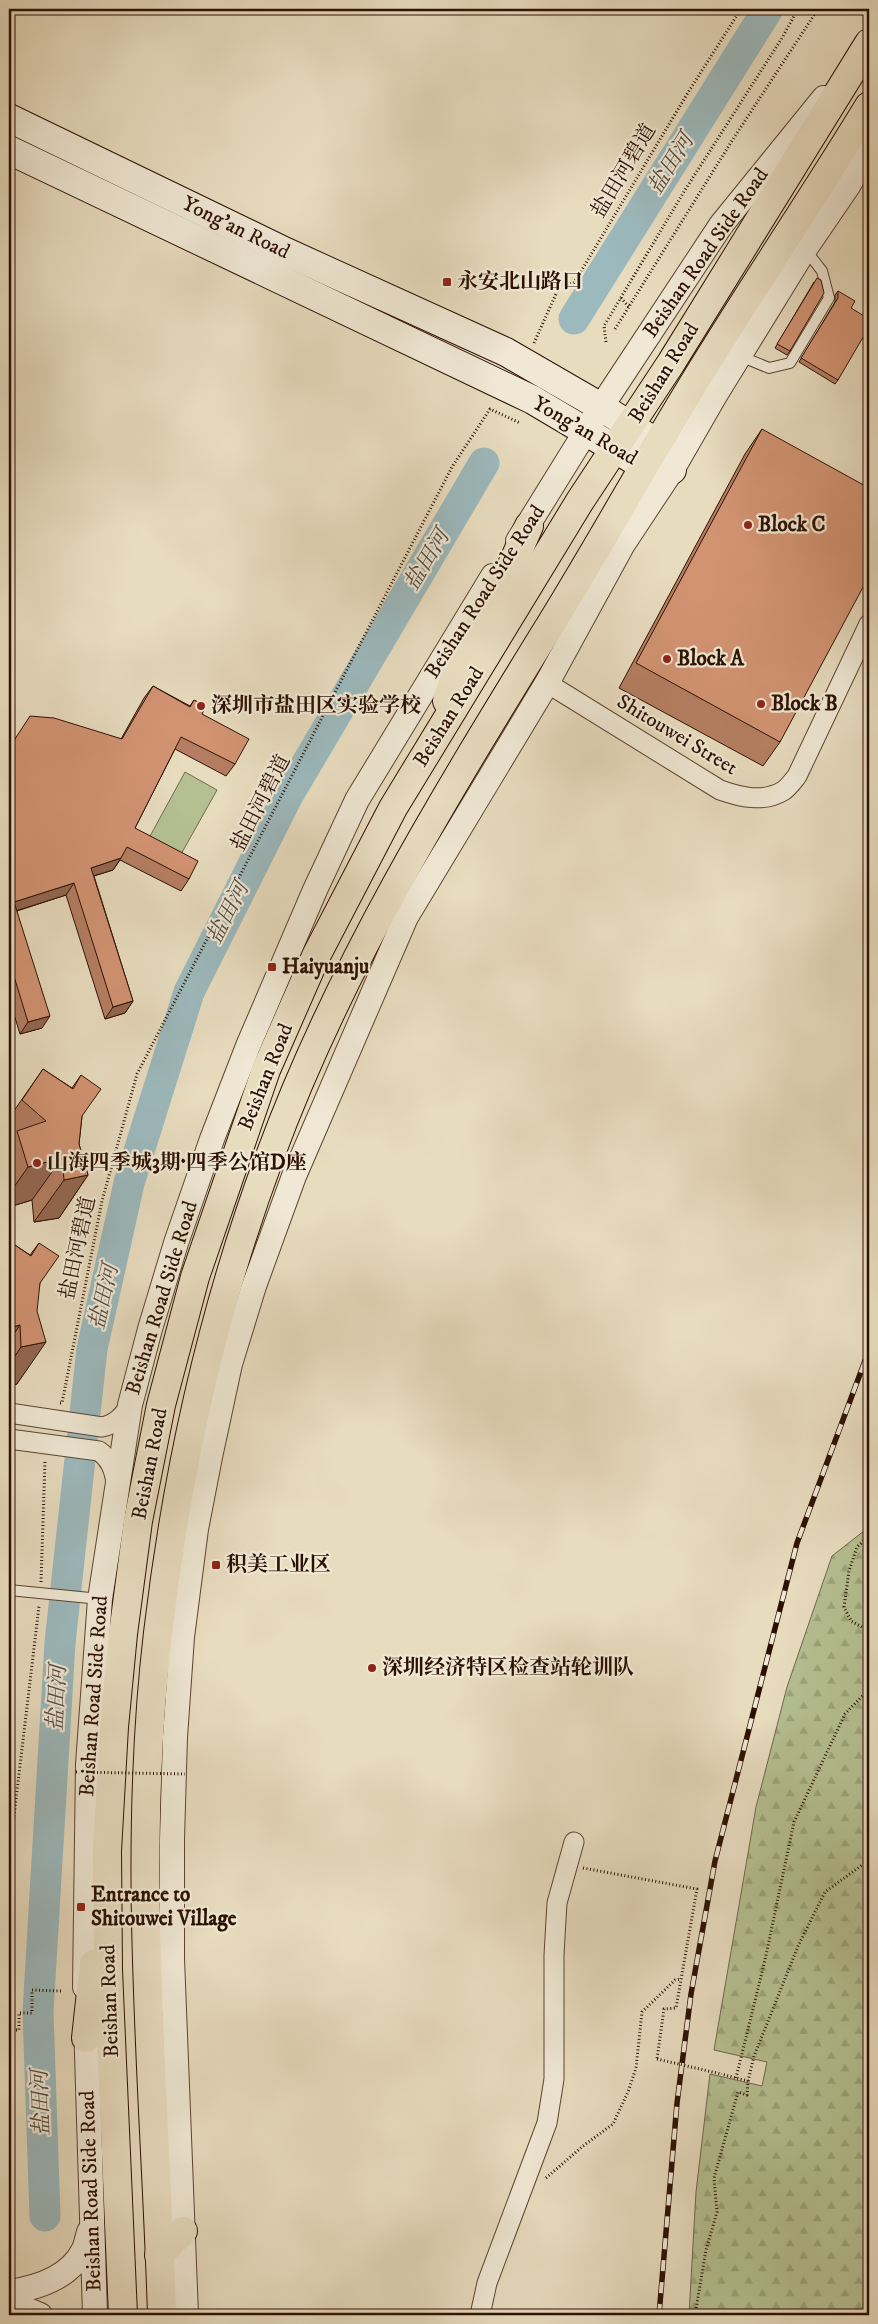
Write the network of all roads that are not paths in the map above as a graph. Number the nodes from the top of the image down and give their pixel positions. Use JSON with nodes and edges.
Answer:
{"nodes":[{"id":1,"x":867,"y":46,"type":"edge"},
{"id":2,"x":869,"y":106,"type":"edge"},
{"id":3,"x":9,"y":118,"type":"edge"},
{"id":4,"x":869,"y":149,"type":"edge"},
{"id":5,"x":9,"y":150,"type":"edge"},
{"id":6,"x":824,"y":180,"type":"junction"},
{"id":7,"x":805,"y":249,"type":"junction"},
{"id":8,"x":740,"y":356,"type":"junction"},
{"id":9,"x":601,"y":407,"type":"junction"},
{"id":10,"x":631,"y":426,"type":"junction"},
{"id":11,"x":588,"y":431,"type":"junction"},
{"id":12,"x":615,"y":450,"type":"junction"},
{"id":13,"x":650,"y":455,"type":"junction"},
{"id":14,"x":672,"y":470,"type":"junction"},
{"id":15,"x":529,"y":526,"type":"junction"},
{"id":16,"x":869,"y":624,"type":"edge"},
{"id":17,"x":546,"y":683,"type":"junction"},
{"id":18,"x":431,"y":747,"type":"junction"},
{"id":19,"x":397,"y":912,"type":"junction"},
{"id":20,"x":130,"y":1405,"type":"junction"},
{"id":21,"x":9,"y":1413,"type":"edge"},
{"id":22,"x":190,"y":1433,"type":"junction"},
{"id":23,"x":9,"y":1439,"type":"edge"},
{"id":24,"x":210,"y":1457,"type":"junction"},
{"id":25,"x":116,"y":1483,"type":"junction"},
{"id":26,"x":9,"y":1590,"type":"edge"},
{"id":27,"x":92,"y":1598,"type":"junction"},
{"id":28,"x":574,"y":1842,"type":"dead end"},
{"id":29,"x":107,"y":1851,"type":"junction"},
{"id":30,"x":86,"y":2038,"type":"junction"},
{"id":31,"x":92,"y":2223,"type":"junction"},
{"id":32,"x":183,"y":2231,"type":"junction"},
{"id":33,"x":160,"y":2255,"type":"junction"},
{"id":34,"x":9,"y":2292,"type":"edge"},
{"id":35,"x":9,"y":2302,"type":"edge"},
{"id":36,"x":40,"y":2315,"type":"edge"},
{"id":37,"x":95,"y":2315,"type":"edge"},
{"id":38,"x":123,"y":2315,"type":"edge"},
{"id":39,"x":162,"y":2315,"type":"edge"},
{"id":40,"x":186,"y":2315,"type":"edge"},
{"id":41,"x":480,"y":2315,"type":"edge"}],
"edges":[{"from":1,"to":9,"type":"street","name":"Beishan Road Side Road"},
{"from":1,"to":10,"type":"main road","name":"Beishan Road"},
{"from":2,"to":6,"type":"main road","name":"Beishan Road"},
{"from":3,"to":9,"type":"main road","name":"Yong'an Road"},
{"from":4,"to":7,"type":"street"},
{"from":5,"to":11,"type":"main road","name":"Yong'an Road"},
{"from":6,"to":7,"type":"lane"},
{"from":6,"to":13,"type":"main road","name":"Beishan Road"},
{"from":7,"to":8,"type":"street"},
{"from":7,"to":8,"type":"lane"},
{"from":8,"to":14,"type":"street"},
{"from":9,"to":10,"type":"main road","name":"Yong'an Road"},
{"from":9,"to":11,"type":"street","name":"Beishan Road Side Road"},
{"from":10,"to":12,"type":"main road","name":"Beishan Road"},
{"from":10,"to":13,"type":"main road","name":"Yong'an Road"},
{"from":11,"to":12,"type":"main road","name":"Yong'an Road"},
{"from":11,"to":15,"type":"street","name":"Beishan Road Side Road"},
{"from":12,"to":13,"type":"main road","name":"Yong'an Road"},
{"from":12,"to":18,"type":"main road","name":"Beishan Road"},
{"from":13,"to":14,"type":"main road","name":"Yong'an Road"},
{"from":13,"to":19,"type":"main road","name":"Beishan Road"},
{"from":14,"to":17,"type":"street"},
{"from":15,"to":18,"type":"main road"},
{"from":15,"to":20,"type":"street","name":"Beishan Road Side Road"},
{"from":16,"to":17,"type":"street","name":"Shitouwei Street"},
{"from":17,"to":19,"type":"street"},
{"from":18,"to":29,"type":"main road","name":"Beishan Road"},
{"from":19,"to":22,"type":"main road","name":"Beishan Road"},
{"from":19,"to":24,"type":"street"},
{"from":20,"to":21,"type":"street"},
{"from":20,"to":25,"type":"street","name":"Beishan Road Side Road"},
{"from":22,"to":24,"type":"street"},
{"from":22,"to":33,"type":"main road","name":"Beishan Road"},
{"from":23,"to":25,"type":"street"},
{"from":24,"to":32,"type":"street"},
{"from":25,"to":27,"type":"street","name":"Beishan Road Side Road"},
{"from":26,"to":27,"type":"lane"},
{"from":27,"to":30,"type":"street","name":"Beishan Road Side Road"},
{"from":28,"to":41,"type":"street"},
{"from":29,"to":30,"type":"main road"},
{"from":29,"to":38,"type":"main road","name":"Beishan Road"},
{"from":30,"to":31,"type":"street","name":"Beishan Road Side Road"},
{"from":31,"to":34,"type":"street"},
{"from":31,"to":37,"type":"street","name":"Beishan Road Side Road"},
{"from":32,"to":33,"type":"main road"},
{"from":32,"to":40,"type":"street"},
{"from":33,"to":39,"type":"main road","name":"Beishan Road"},
{"from":35,"to":36,"type":"street"}]}
